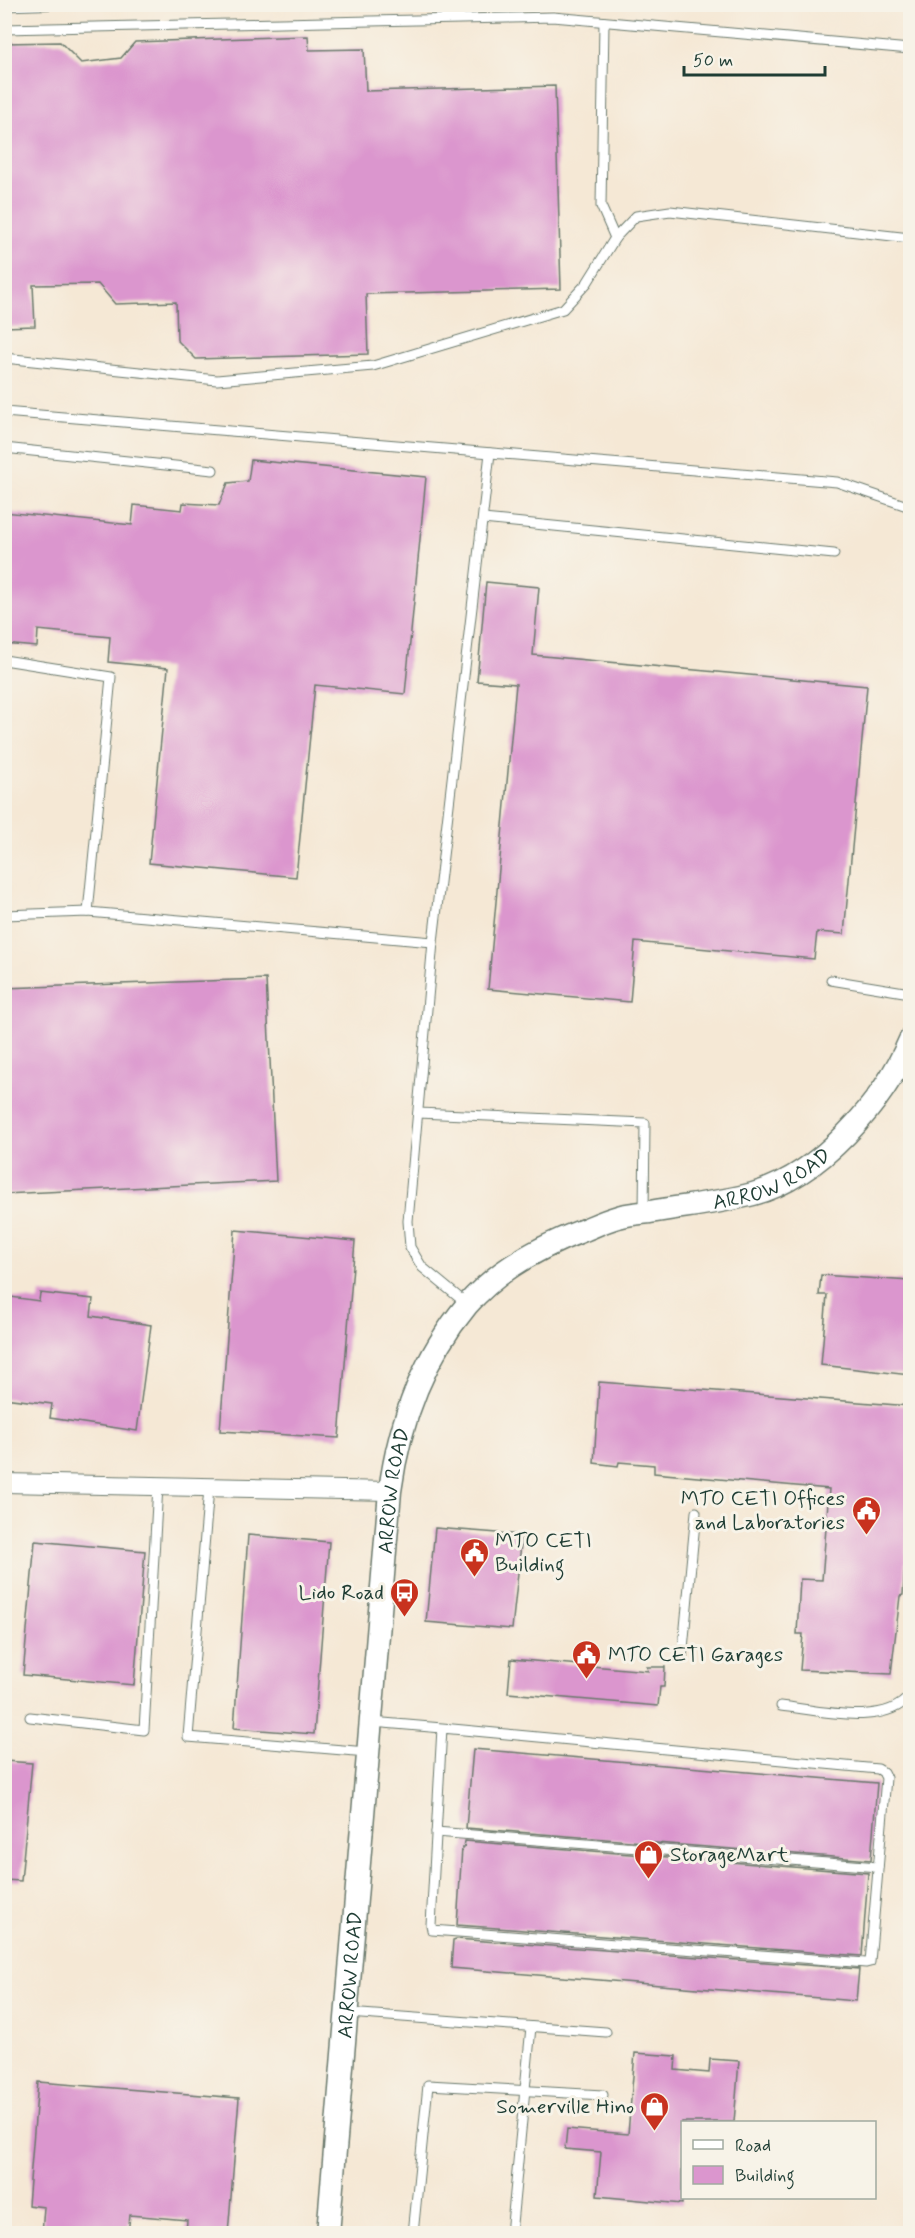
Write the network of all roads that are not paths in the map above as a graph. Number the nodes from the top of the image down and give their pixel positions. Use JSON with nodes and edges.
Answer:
{"nodes":[{"id":1,"x":66,"y":4,"type":"edge"},
{"id":2,"x":4,"y":6,"type":"edge"},
{"id":3,"x":604,"y":22,"type":"junction"},
{"id":4,"x":4,"y":29,"type":"edge"},
{"id":5,"x":910,"y":49,"type":"edge"},
{"id":6,"x":615,"y":238,"type":"junction"},
{"id":7,"x":910,"y":238,"type":"edge"},
{"id":8,"x":4,"y":358,"type":"edge"},
{"id":9,"x":4,"y":412,"type":"edge"},
{"id":10,"x":4,"y":448,"type":"edge"},
{"id":11,"x":490,"y":453,"type":"junction"},
{"id":12,"x":213,"y":470,"type":"dead end"},
{"id":13,"x":910,"y":507,"type":"edge"},
{"id":14,"x":483,"y":519,"type":"junction"},
{"id":15,"x":834,"y":554,"type":"dead end"},
{"id":16,"x":4,"y":660,"type":"edge"},
{"id":17,"x":88,"y":912,"type":"junction"},
{"id":18,"x":4,"y":915,"type":"edge"},
{"id":19,"x":433,"y":942,"type":"junction"},
{"id":20,"x":831,"y":980,"type":"dead end"},
{"id":21,"x":910,"y":993,"type":"edge"},
{"id":22,"x":910,"y":1040,"type":"edge"},
{"id":23,"x":418,"y":1113,"type":"junction"},
{"id":24,"x":644,"y":1213,"type":"junction"},
{"id":25,"x":468,"y":1305,"type":"junction"},
{"id":26,"x":4,"y":1483,"type":"edge"},
{"id":27,"x":158,"y":1486,"type":"junction"},
{"id":28,"x":209,"y":1488,"type":"junction"},
{"id":29,"x":390,"y":1491,"type":"junction"},
{"id":30,"x":696,"y":1512,"type":"dead end"},
{"id":31,"x":682,"y":1659,"type":"dead end"},
{"id":32,"x":910,"y":1695,"type":"edge"},
{"id":33,"x":782,"y":1706,"type":"dead end"},
{"id":34,"x":30,"y":1717,"type":"dead end"},
{"id":35,"x":372,"y":1722,"type":"junction"},
{"id":36,"x":442,"y":1728,"type":"junction"},
{"id":37,"x":369,"y":1753,"type":"junction"},
{"id":38,"x":436,"y":1832,"type":"junction"},
{"id":39,"x":878,"y":1867,"type":"junction"},
{"id":40,"x":348,"y":2013,"type":"junction"},
{"id":41,"x":531,"y":2027,"type":"junction"},
{"id":42,"x":606,"y":2032,"type":"dead end"},
{"id":43,"x":524,"y":2090,"type":"junction"},
{"id":44,"x":603,"y":2095,"type":"dead end"},
{"id":45,"x":328,"y":2234,"type":"edge"},
{"id":46,"x":413,"y":2234,"type":"edge"},
{"id":47,"x":511,"y":2234,"type":"edge"}],
"edges":[{"from":1,"to":2,"type":"lane"},
{"from":3,"to":4,"type":"lane"},
{"from":3,"to":5,"type":"lane"},
{"from":3,"to":6,"type":"lane"},
{"from":6,"to":7,"type":"lane"},
{"from":6,"to":8,"type":"lane"},
{"from":9,"to":11,"type":"lane"},
{"from":10,"to":12,"type":"lane"},
{"from":11,"to":13,"type":"lane"},
{"from":11,"to":14,"type":"lane"},
{"from":14,"to":15,"type":"lane"},
{"from":14,"to":19,"type":"lane"},
{"from":16,"to":17,"type":"lane"},
{"from":17,"to":18,"type":"lane"},
{"from":17,"to":19,"type":"lane"},
{"from":19,"to":23,"type":"lane"},
{"from":20,"to":21,"type":"lane"},
{"from":22,"to":24,"type":"street","name":"ARROW ROAD"},
{"from":23,"to":24,"type":"lane"},
{"from":23,"to":25,"type":"lane"},
{"from":24,"to":25,"type":"street","name":"ARROW ROAD"},
{"from":25,"to":29,"type":"street","name":"ARROW ROAD"},
{"from":26,"to":27,"type":"street"},
{"from":27,"to":28,"type":"street"},
{"from":27,"to":34,"type":"lane"},
{"from":28,"to":29,"type":"street"},
{"from":28,"to":37,"type":"lane"},
{"from":29,"to":35,"type":"street","name":"ARROW ROAD"},
{"from":30,"to":31,"type":"lane"},
{"from":32,"to":33,"type":"lane"},
{"from":35,"to":36,"type":"lane"},
{"from":35,"to":37,"type":"street","name":"ARROW ROAD"},
{"from":36,"to":38,"type":"lane"},
{"from":36,"to":39,"type":"lane"},
{"from":37,"to":40,"type":"street","name":"ARROW ROAD"},
{"from":38,"to":39,"type":"lane"},
{"from":38,"to":39,"type":"lane"},
{"from":40,"to":41,"type":"lane"},
{"from":40,"to":45,"type":"street","name":"ARROW ROAD"},
{"from":41,"to":42,"type":"lane"},
{"from":41,"to":43,"type":"lane"},
{"from":43,"to":44,"type":"lane"},
{"from":43,"to":46,"type":"lane"},
{"from":43,"to":47,"type":"lane"}]}
